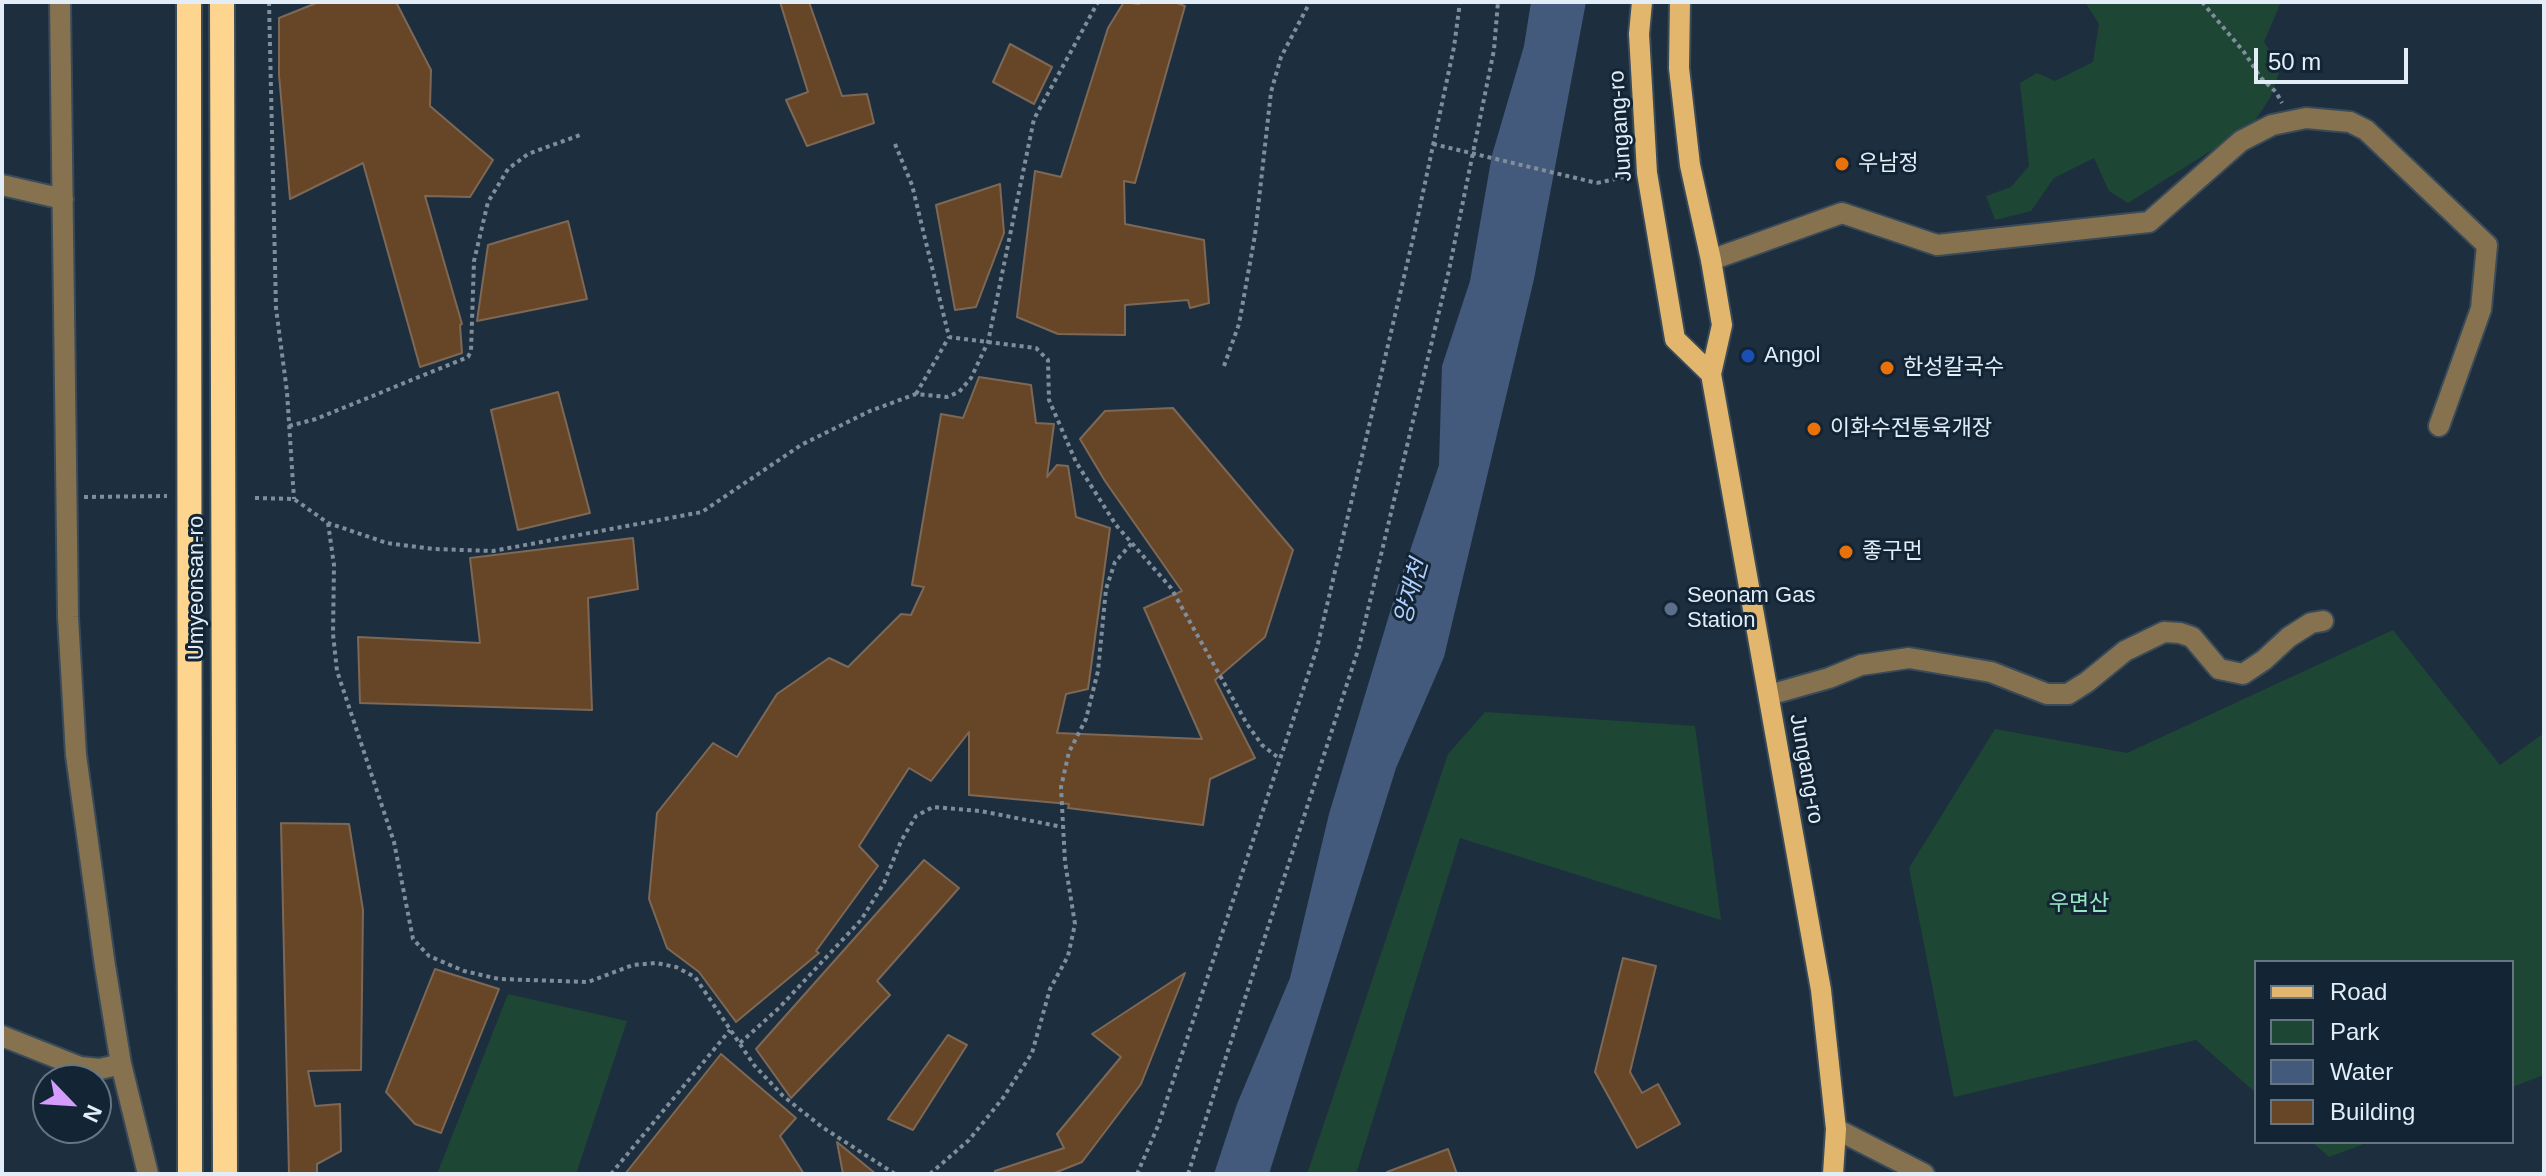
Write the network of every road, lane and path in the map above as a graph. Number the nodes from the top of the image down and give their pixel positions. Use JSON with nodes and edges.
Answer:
{"nodes":[{"id":1,"x":60,"y":2,"type":"edge"},
{"id":2,"x":189,"y":2,"type":"edge"},
{"id":3,"x":222,"y":2,"type":"edge"},
{"id":4,"x":269,"y":2,"type":"edge"},
{"id":5,"x":1098,"y":2,"type":"edge"},
{"id":6,"x":1310,"y":2,"type":"edge"},
{"id":7,"x":1460,"y":2,"type":"edge"},
{"id":8,"x":1498,"y":2,"type":"edge"},
{"id":9,"x":1642,"y":2,"type":"edge"},
{"id":10,"x":1680,"y":2,"type":"edge"},
{"id":11,"x":2202,"y":2,"type":"edge"},
{"id":12,"x":2284,"y":105,"type":"dead end"},
{"id":13,"x":580,"y":135,"type":"dead end"},
{"id":14,"x":895,"y":144,"type":"dead end"},
{"id":15,"x":1433,"y":144,"type":"junction"},
{"id":16,"x":1647,"y":173,"type":"junction"},
{"id":17,"x":2,"y":185,"type":"edge"},
{"id":18,"x":63,"y":199,"type":"junction"},
{"id":19,"x":1711,"y":260,"type":"junction"},
{"id":20,"x":949,"y":337,"type":"junction"},
{"id":21,"x":988,"y":342,"type":"junction"},
{"id":22,"x":1224,"y":366,"type":"dead end"},
{"id":23,"x":1711,"y":374,"type":"junction"},
{"id":24,"x":916,"y":394,"type":"junction"},
{"id":25,"x":289,"y":426,"type":"junction"},
{"id":26,"x":2439,"y":426,"type":"dead end"},
{"id":27,"x":178,"y":496,"type":"dead end"},
{"id":28,"x":66,"y":497,"type":"junction"},
{"id":29,"x":255,"y":498,"type":"dead end"},
{"id":30,"x":294,"y":499,"type":"junction"},
{"id":31,"x":328,"y":523,"type":"junction"},
{"id":32,"x":1132,"y":543,"type":"junction"},
{"id":33,"x":2323,"y":621,"type":"dead end"},
{"id":34,"x":1769,"y":695,"type":"junction"},
{"id":35,"x":1280,"y":759,"type":"junction"},
{"id":36,"x":1063,"y":827,"type":"junction"},
{"id":37,"x":730,"y":1030,"type":"junction"},
{"id":38,"x":2,"y":1036,"type":"edge"},
{"id":39,"x":739,"y":1043,"type":"junction"},
{"id":40,"x":121,"y":1064,"type":"junction"},
{"id":41,"x":1836,"y":1129,"type":"junction"},
{"id":42,"x":148,"y":1174,"type":"edge"},
{"id":43,"x":190,"y":1174,"type":"edge"},
{"id":44,"x":225,"y":1174,"type":"edge"},
{"id":45,"x":611,"y":1174,"type":"edge"},
{"id":46,"x":895,"y":1174,"type":"edge"},
{"id":47,"x":930,"y":1174,"type":"edge"},
{"id":48,"x":1137,"y":1174,"type":"edge"},
{"id":49,"x":1188,"y":1174,"type":"edge"},
{"id":50,"x":1833,"y":1174,"type":"edge"},
{"id":51,"x":1924,"y":1174,"type":"edge"}],
"edges":[{"from":1,"to":18,"type":"street"},
{"from":2,"to":43,"type":"highway","name":"Umyeonsan-ro"},
{"from":3,"to":44,"type":"highway","name":"Umyeonsan-ro"},
{"from":4,"to":25,"type":"path"},
{"from":5,"to":21,"type":"path"},
{"from":6,"to":22,"type":"path"},
{"from":7,"to":15,"type":"path"},
{"from":8,"to":49,"type":"path"},
{"from":9,"to":16,"type":"main road","name":"Jungang-ro"},
{"from":10,"to":19,"type":"main road","name":"Jungang-ro"},
{"from":11,"to":12,"type":"path"},
{"from":13,"to":25,"type":"path"},
{"from":14,"to":20,"type":"path"},
{"from":15,"to":16,"type":"path","bridge":true},
{"from":15,"to":35,"type":"path"},
{"from":16,"to":23,"type":"main road","name":"Jungang-ro"},
{"from":17,"to":18,"type":"street"},
{"from":18,"to":28,"type":"street"},
{"from":19,"to":23,"type":"main road","name":"Jungang-ro"},
{"from":19,"to":26,"type":"street"},
{"from":20,"to":21,"type":"path"},
{"from":20,"to":24,"type":"path"},
{"from":21,"to":24,"type":"path"},
{"from":21,"to":32,"type":"path"},
{"from":23,"to":34,"type":"main road","name":"Jungang-ro"},
{"from":24,"to":31,"type":"path"},
{"from":25,"to":30,"type":"path"},
{"from":27,"to":28,"type":"path"},
{"from":28,"to":40,"type":"street"},
{"from":29,"to":30,"type":"path"},
{"from":30,"to":31,"type":"path"},
{"from":31,"to":37,"type":"path"},
{"from":32,"to":35,"type":"path"},
{"from":32,"to":36,"type":"path"},
{"from":33,"to":34,"type":"street"},
{"from":34,"to":41,"type":"main road","name":"Jungang-ro"},
{"from":35,"to":48,"type":"path"},
{"from":36,"to":39,"type":"path"},
{"from":36,"to":47,"type":"path"},
{"from":37,"to":39,"type":"path"},
{"from":37,"to":45,"type":"path"},
{"from":38,"to":40,"type":"street"},
{"from":39,"to":46,"type":"path"},
{"from":40,"to":42,"type":"street"},
{"from":41,"to":50,"type":"main road","name":"Jungang-ro"},
{"from":41,"to":51,"type":"street"}]}
